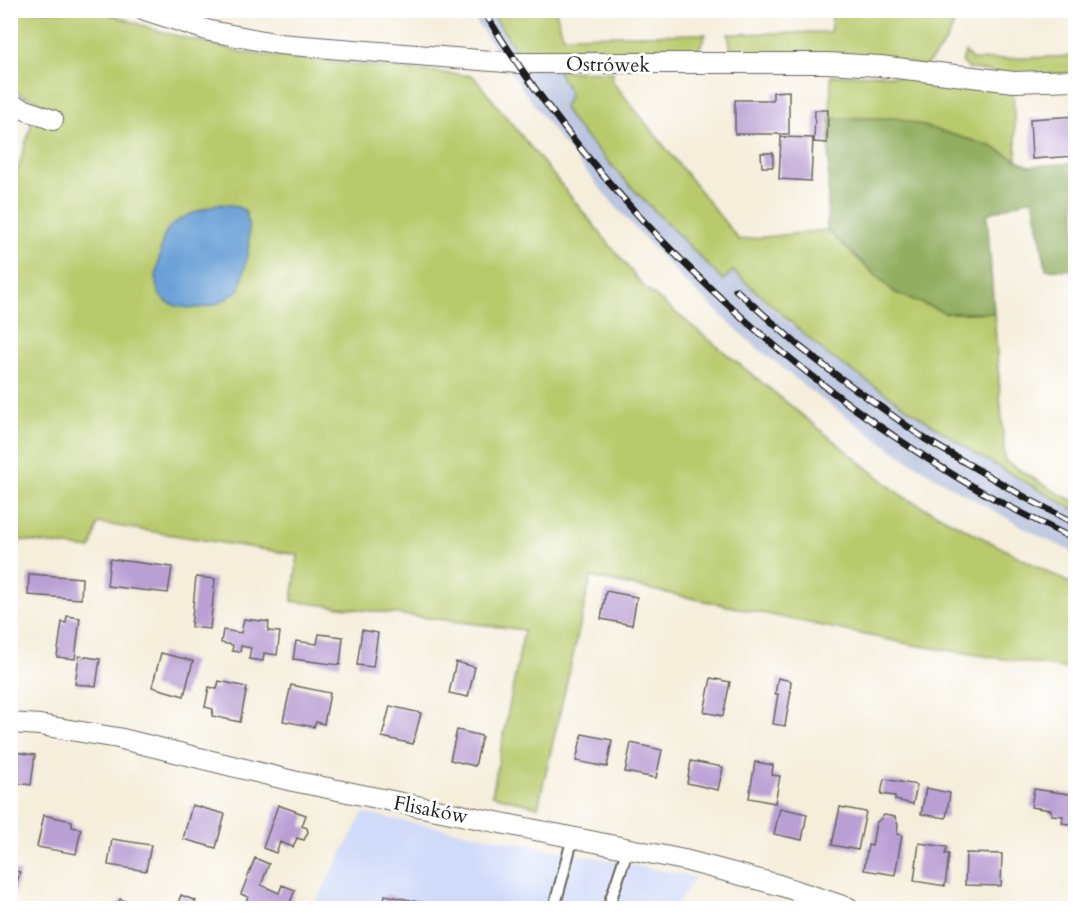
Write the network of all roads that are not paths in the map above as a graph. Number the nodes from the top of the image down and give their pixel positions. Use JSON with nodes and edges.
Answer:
{"nodes":[{"id":1,"x":145,"y":10,"type":"edge"},
{"id":2,"x":1076,"y":80,"type":"edge"},
{"id":3,"x":10,"y":104,"type":"edge"},
{"id":4,"x":53,"y":120,"type":"dead end"},
{"id":5,"x":10,"y":723,"type":"edge"},
{"id":6,"x":573,"y":837,"type":"junction"},
{"id":7,"x":628,"y":848,"type":"junction"},
{"id":8,"x":554,"y":909,"type":"edge"},
{"id":9,"x":608,"y":909,"type":"edge"},
{"id":10,"x":849,"y":909,"type":"edge"}],
"edges":[{"from":1,"to":2,"type":"street","name":"Ostrówek"},
{"from":3,"to":4,"type":"street"},
{"from":5,"to":6,"type":"street","name":"Flisaków"},
{"from":6,"to":7,"type":"street","name":"Flisaków"},
{"from":6,"to":8,"type":"lane"},
{"from":7,"to":9,"type":"lane"},
{"from":7,"to":10,"type":"street","name":"Flisaków"}]}
